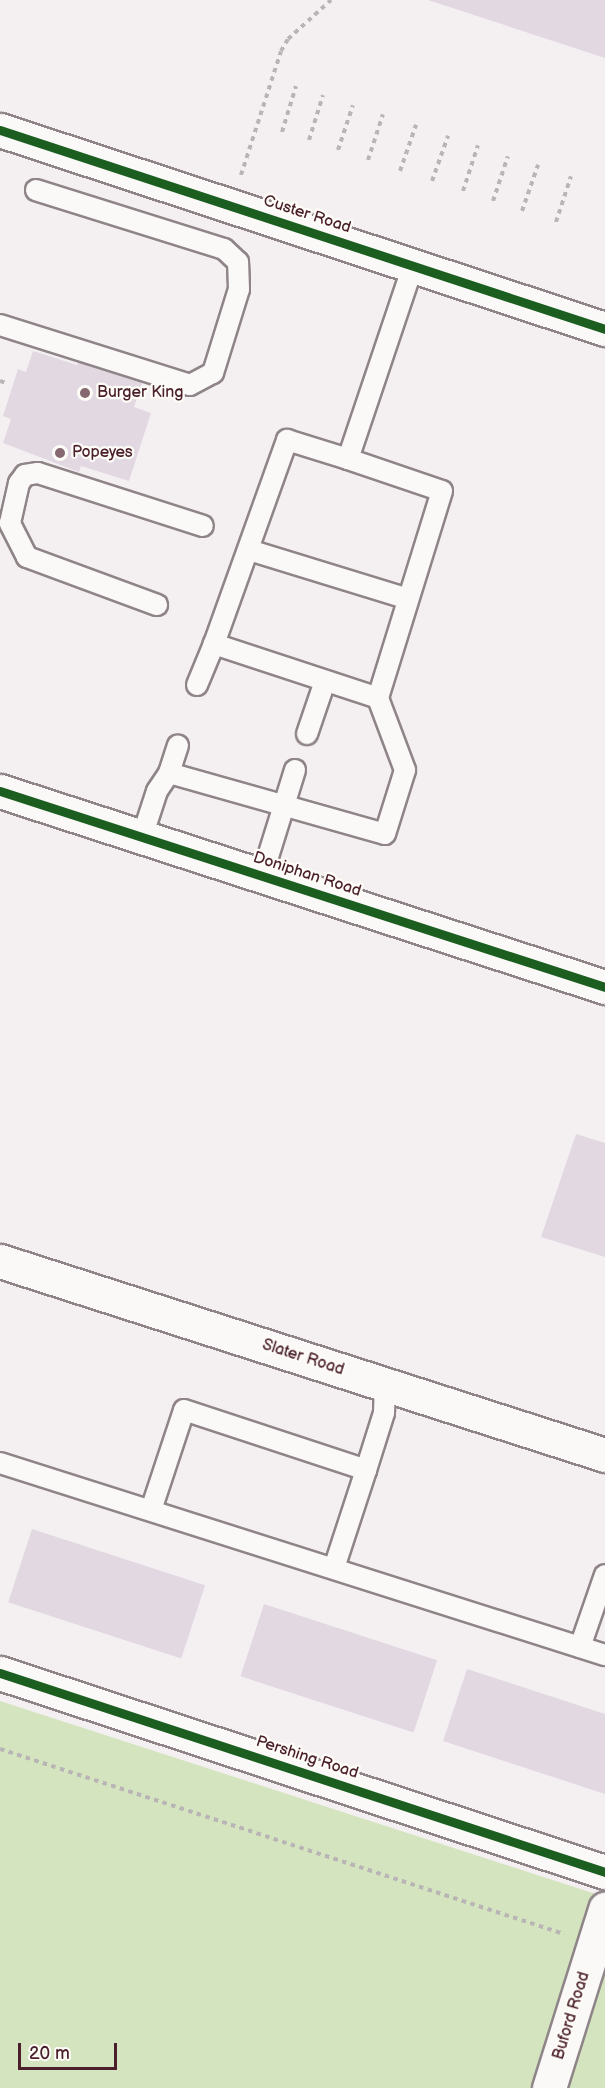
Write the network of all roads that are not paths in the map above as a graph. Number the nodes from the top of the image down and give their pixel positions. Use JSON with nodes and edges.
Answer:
{"nodes":[{"id":1,"x":0,"y":130,"type":"edge"},
{"id":2,"x":36,"y":190,"type":"dead end"},
{"id":3,"x":414,"y":266,"type":"junction"},
{"id":4,"x":0,"y":325,"type":"edge"},
{"id":5,"x":605,"y":329,"type":"edge"},
{"id":6,"x":348,"y":459,"type":"junction"},
{"id":7,"x":203,"y":526,"type":"dead end"},
{"id":8,"x":249,"y":550,"type":"junction"},
{"id":9,"x":408,"y":599,"type":"junction"},
{"id":10,"x":157,"y":605,"type":"dead end"},
{"id":11,"x":214,"y":644,"type":"junction"},
{"id":12,"x":324,"y":681,"type":"junction"},
{"id":13,"x":197,"y":685,"type":"dead end"},
{"id":14,"x":378,"y":698,"type":"junction"},
{"id":15,"x":307,"y":735,"type":"dead end"},
{"id":16,"x":178,"y":745,"type":"dead end"},
{"id":17,"x":296,"y":770,"type":"dead end"},
{"id":18,"x":169,"y":773,"type":"junction"},
{"id":19,"x":0,"y":791,"type":"edge"},
{"id":20,"x":284,"y":804,"type":"junction"},
{"id":21,"x":142,"y":837,"type":"junction"},
{"id":22,"x":262,"y":876,"type":"junction"},
{"id":23,"x":605,"y":987,"type":"edge"},
{"id":24,"x":0,"y":1261,"type":"edge"},
{"id":25,"x":384,"y":1384,"type":"junction"},
{"id":26,"x":605,"y":1455,"type":"edge"},
{"id":27,"x":0,"y":1463,"type":"edge"},
{"id":28,"x":366,"y":1470,"type":"junction"},
{"id":29,"x":151,"y":1510,"type":"junction"},
{"id":30,"x":334,"y":1568,"type":"junction"},
{"id":31,"x":605,"y":1575,"type":"edge"},
{"id":32,"x":580,"y":1647,"type":"junction"},
{"id":33,"x":605,"y":1655,"type":"edge"},
{"id":34,"x":0,"y":1673,"type":"edge"},
{"id":35,"x":605,"y":1872,"type":"edge"},
{"id":36,"x":605,"y":1909,"type":"edge"},
{"id":37,"x":549,"y":2088,"type":"edge"}],
"edges":[{"from":1,"to":3,"type":"street","name":"Custer Road"},
{"from":2,"to":4,"type":"lane"},
{"from":3,"to":5,"type":"street","name":"Custer Road"},
{"from":3,"to":6,"type":"lane"},
{"from":6,"to":8,"type":"lane"},
{"from":6,"to":9,"type":"lane"},
{"from":7,"to":10,"type":"lane"},
{"from":8,"to":9,"type":"lane"},
{"from":8,"to":11,"type":"lane"},
{"from":9,"to":14,"type":"lane"},
{"from":11,"to":12,"type":"lane"},
{"from":11,"to":13,"type":"lane"},
{"from":12,"to":14,"type":"lane"},
{"from":12,"to":15,"type":"lane"},
{"from":14,"to":20,"type":"lane"},
{"from":16,"to":18,"type":"lane"},
{"from":17,"to":20,"type":"lane"},
{"from":18,"to":20,"type":"lane"},
{"from":18,"to":21,"type":"lane"},
{"from":19,"to":21,"type":"street","name":"Doniphan Road"},
{"from":20,"to":22,"type":"lane"},
{"from":21,"to":22,"type":"street","name":"Doniphan Road"},
{"from":22,"to":23,"type":"street","name":"Doniphan Road"},
{"from":24,"to":25,"type":"street","name":"Slater Road"},
{"from":25,"to":26,"type":"street","name":"Slater Road"},
{"from":25,"to":28,"type":"lane"},
{"from":27,"to":29,"type":"lane"},
{"from":28,"to":29,"type":"lane"},
{"from":28,"to":30,"type":"lane"},
{"from":29,"to":30,"type":"lane"},
{"from":30,"to":32,"type":"lane"},
{"from":31,"to":32,"type":"lane"},
{"from":32,"to":33,"type":"lane"},
{"from":34,"to":35,"type":"street","name":"Pershing Road"},
{"from":36,"to":37,"type":"street","name":"Buford Road"}]}
